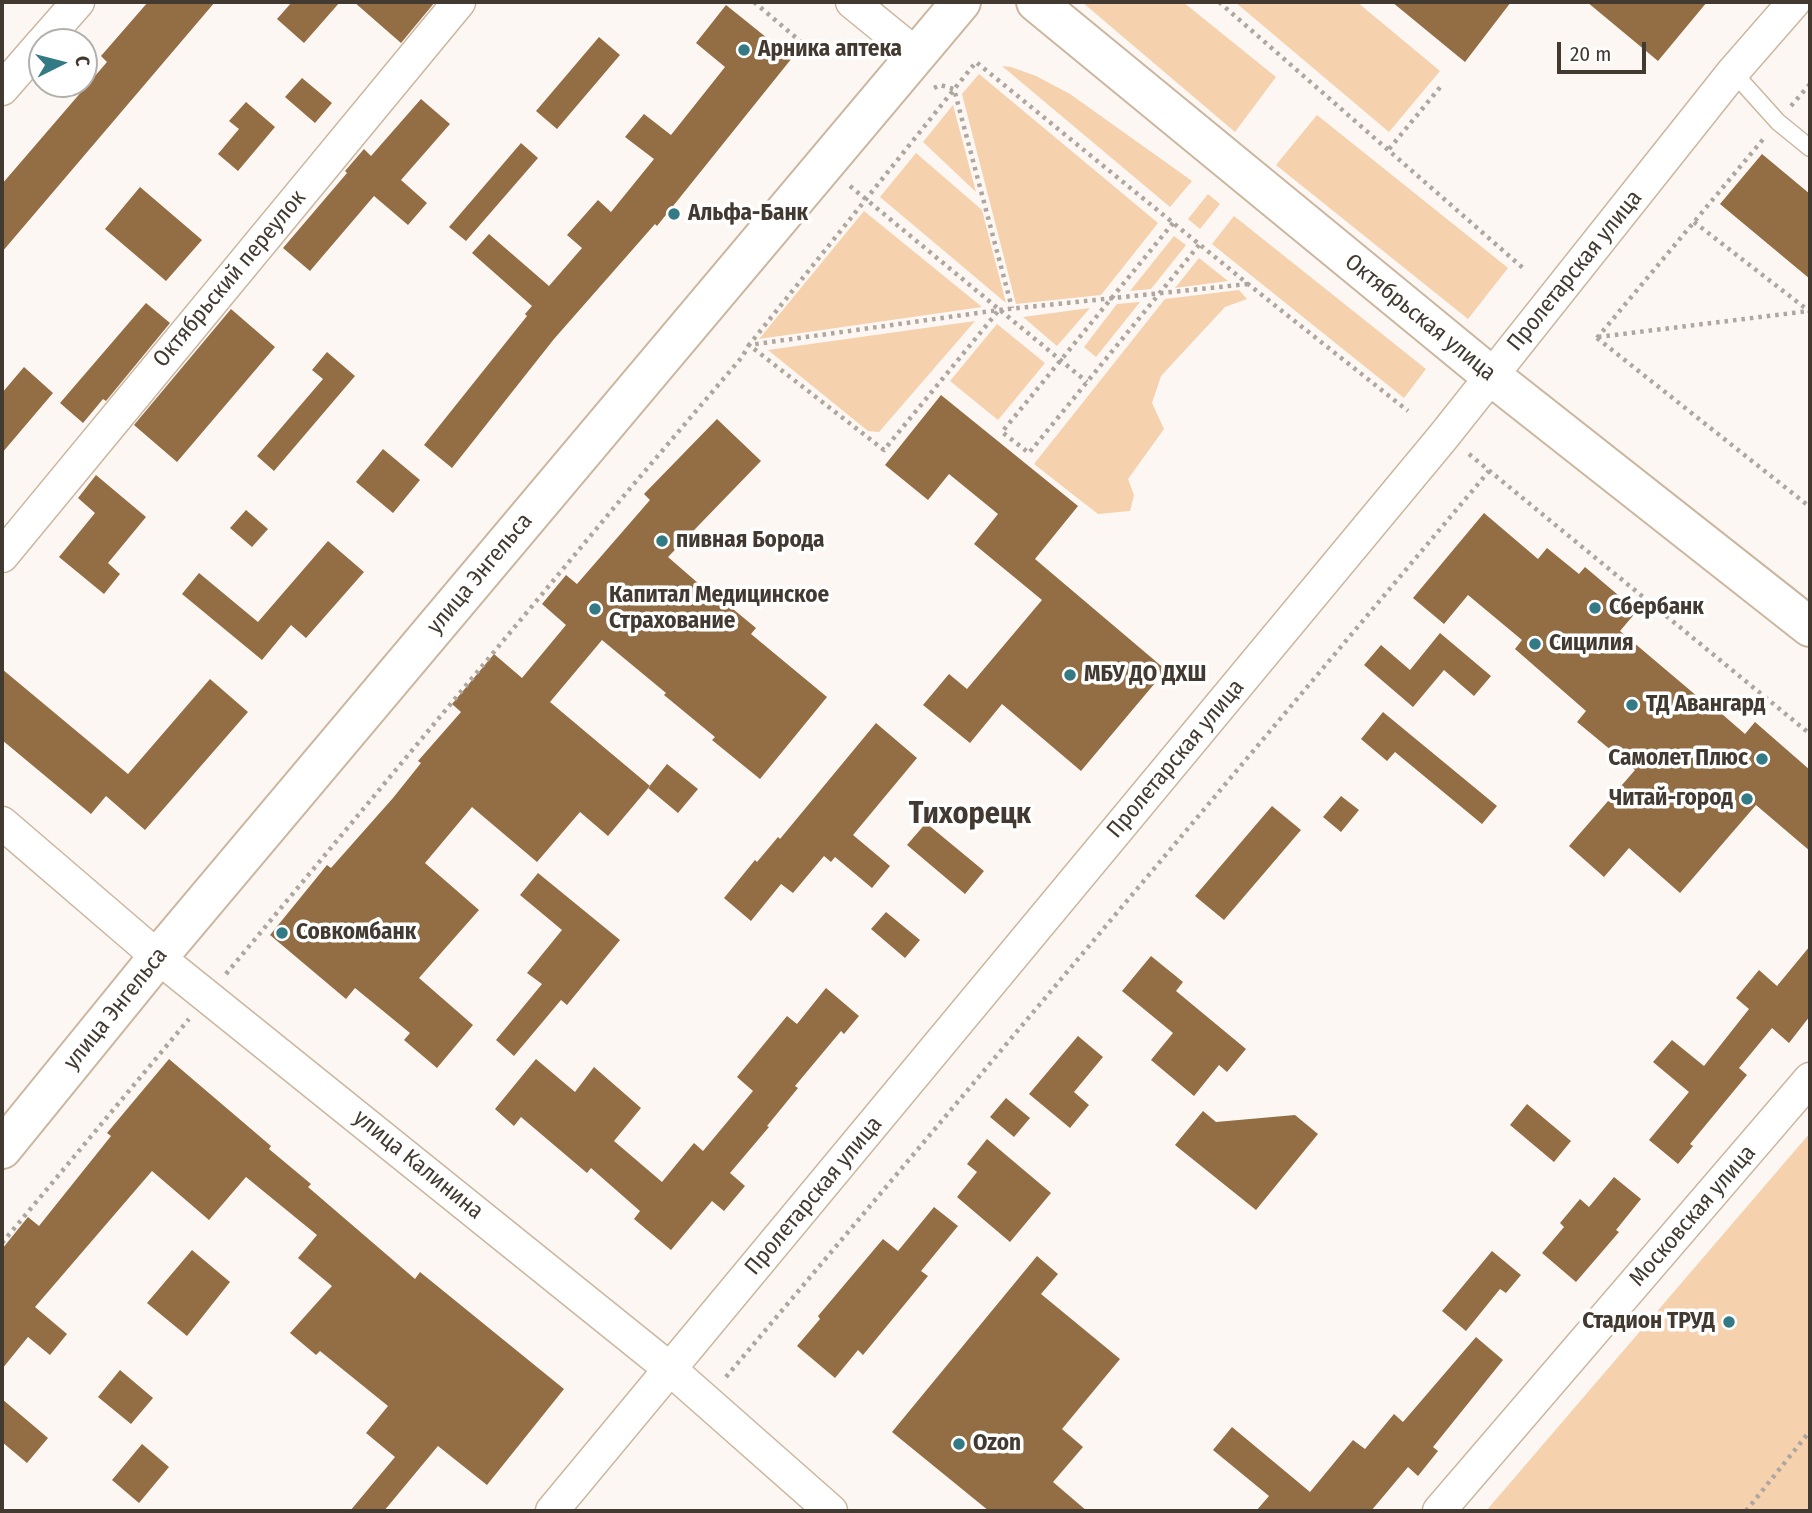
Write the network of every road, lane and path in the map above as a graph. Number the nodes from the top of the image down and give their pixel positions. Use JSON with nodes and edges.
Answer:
{"nodes":[{"id":1,"x":78,"y":2,"type":"edge"},
{"id":2,"x":459,"y":2,"type":"edge"},
{"id":3,"x":754,"y":2,"type":"edge"},
{"id":4,"x":852,"y":2,"type":"edge"},
{"id":5,"x":961,"y":2,"type":"edge"},
{"id":6,"x":1036,"y":2,"type":"edge"},
{"id":7,"x":1219,"y":2,"type":"edge"},
{"id":8,"x":1794,"y":2,"type":"edge"},
{"id":9,"x":55,"y":28,"type":"edge"},
{"id":10,"x":917,"y":55,"type":"junction"},
{"id":11,"x":820,"y":58,"type":"dead end"},
{"id":12,"x":28,"y":59,"type":"edge"},
{"id":13,"x":1734,"y":72,"type":"junction"},
{"id":14,"x":1810,"y":84,"type":"edge"},
{"id":15,"x":1442,"y":85,"type":"dead end"},
{"id":16,"x":2,"y":89,"type":"edge"},
{"id":17,"x":954,"y":89,"type":"junction"},
{"id":18,"x":1778,"y":122,"type":"junction"},
{"id":19,"x":1810,"y":148,"type":"edge"},
{"id":20,"x":1389,"y":149,"type":"junction"},
{"id":21,"x":846,"y":182,"type":"dead end"},
{"id":22,"x":866,"y":199,"type":"junction"},
{"id":23,"x":1694,"y":222,"type":"junction"},
{"id":24,"x":1173,"y":223,"type":"junction"},
{"id":25,"x":1199,"y":244,"type":"junction"},
{"id":26,"x":1523,"y":268,"type":"dead end"},
{"id":27,"x":1248,"y":284,"type":"junction"},
{"id":28,"x":1160,"y":293,"type":"junction"},
{"id":29,"x":1112,"y":298,"type":"junction"},
{"id":30,"x":1012,"y":308,"type":"junction"},
{"id":31,"x":999,"y":310,"type":"junction"},
{"id":32,"x":1810,"y":312,"type":"edge"},
{"id":33,"x":1597,"y":338,"type":"junction"},
{"id":34,"x":749,"y":345,"type":"junction"},
{"id":35,"x":1061,"y":360,"type":"junction"},
{"id":36,"x":1490,"y":375,"type":"junction"},
{"id":37,"x":1087,"y":382,"type":"junction"},
{"id":38,"x":1408,"y":411,"type":"dead end"},
{"id":39,"x":1468,"y":454,"type":"dead end"},
{"id":40,"x":1489,"y":471,"type":"junction"},
{"id":41,"x":1810,"y":507,"type":"edge"},
{"id":42,"x":2,"y":556,"type":"edge"},
{"id":43,"x":1810,"y":627,"type":"edge"},
{"id":44,"x":1810,"y":734,"type":"edge"},
{"id":45,"x":2,"y":823,"type":"edge"},
{"id":46,"x":158,"y":957,"type":"junction"},
{"id":47,"x":208,"y":996,"type":"junction"},
{"id":48,"x":1810,"y":1079,"type":"edge"},
{"id":49,"x":2,"y":1149,"type":"edge"},
{"id":50,"x":2,"y":1242,"type":"edge"},
{"id":51,"x":670,"y":1369,"type":"junction"},
{"id":52,"x":726,"y":1377,"type":"dead end"},
{"id":53,"x":1810,"y":1431,"type":"edge"},
{"id":54,"x":552,"y":1511,"type":"edge"},
{"id":55,"x":831,"y":1511,"type":"edge"},
{"id":56,"x":1439,"y":1511,"type":"edge"},
{"id":57,"x":1746,"y":1511,"type":"edge"}],
"edges":[{"from":1,"to":9,"type":"street"},
{"from":2,"to":42,"type":"street","name":"Октябрьский переулок"},
{"from":3,"to":11,"type":"path"},
{"from":4,"to":10,"type":"street"},
{"from":5,"to":10,"type":"main road","name":"улица Энгельса"},
{"from":6,"to":36,"type":"main road","name":"Октябрьская улица"},
{"from":7,"to":20,"type":"path"},
{"from":8,"to":13,"type":"street","name":"Пролетарская улица"},
{"from":10,"to":46,"type":"main road","name":"улица Энгельса"},
{"from":12,"to":16,"type":"street"},
{"from":13,"to":18,"type":"lane"},
{"from":13,"to":36,"type":"street","name":"Пролетарская улица"},
{"from":14,"to":18,"type":"path"},
{"from":15,"to":20,"type":"path"},
{"from":17,"to":22,"type":"path"},
{"from":17,"to":24,"type":"path"},
{"from":17,"to":30,"type":"path"},
{"from":18,"to":19,"type":"lane"},
{"from":18,"to":23,"type":"path"},
{"from":20,"to":26,"type":"path"},
{"from":21,"to":22,"type":"path"},
{"from":22,"to":31,"type":"path"},
{"from":22,"to":34,"type":"path"},
{"from":23,"to":32,"type":"path"},
{"from":23,"to":33,"type":"path"},
{"from":24,"to":25,"type":"path"},
{"from":24,"to":29,"type":"path"},
{"from":25,"to":27,"type":"path"},
{"from":25,"to":28,"type":"path"},
{"from":27,"to":28,"type":"path"},
{"from":27,"to":38,"type":"path"},
{"from":28,"to":29,"type":"path"},
{"from":28,"to":37,"type":"path"},
{"from":29,"to":30,"type":"path"},
{"from":29,"to":35,"type":"path"},
{"from":30,"to":31,"type":"path"},
{"from":31,"to":34,"type":"path"},
{"from":31,"to":34,"type":"path"},
{"from":31,"to":35,"type":"path"},
{"from":32,"to":33,"type":"path"},
{"from":33,"to":41,"type":"path"},
{"from":34,"to":47,"type":"path"},
{"from":35,"to":37,"type":"path"},
{"from":35,"to":37,"type":"path"},
{"from":36,"to":43,"type":"main road","name":"Октябрьская улица"},
{"from":36,"to":51,"type":"street","name":"Пролетарская улица"},
{"from":39,"to":40,"type":"path"},
{"from":40,"to":44,"type":"path"},
{"from":40,"to":52,"type":"path"},
{"from":45,"to":46,"type":"street","name":"улица Калинина"},
{"from":46,"to":47,"type":"street","name":"улица Калинина"},
{"from":46,"to":49,"type":"main road","name":"улица Энгельса"},
{"from":47,"to":50,"type":"path"},
{"from":47,"to":51,"type":"street","name":"улица Калинина"},
{"from":48,"to":56,"type":"street","name":"Московская улица"},
{"from":51,"to":54,"type":"street","name":"Пролетарская улица"},
{"from":51,"to":55,"type":"street","name":"улица Калинина"},
{"from":53,"to":57,"type":"path"}]}
